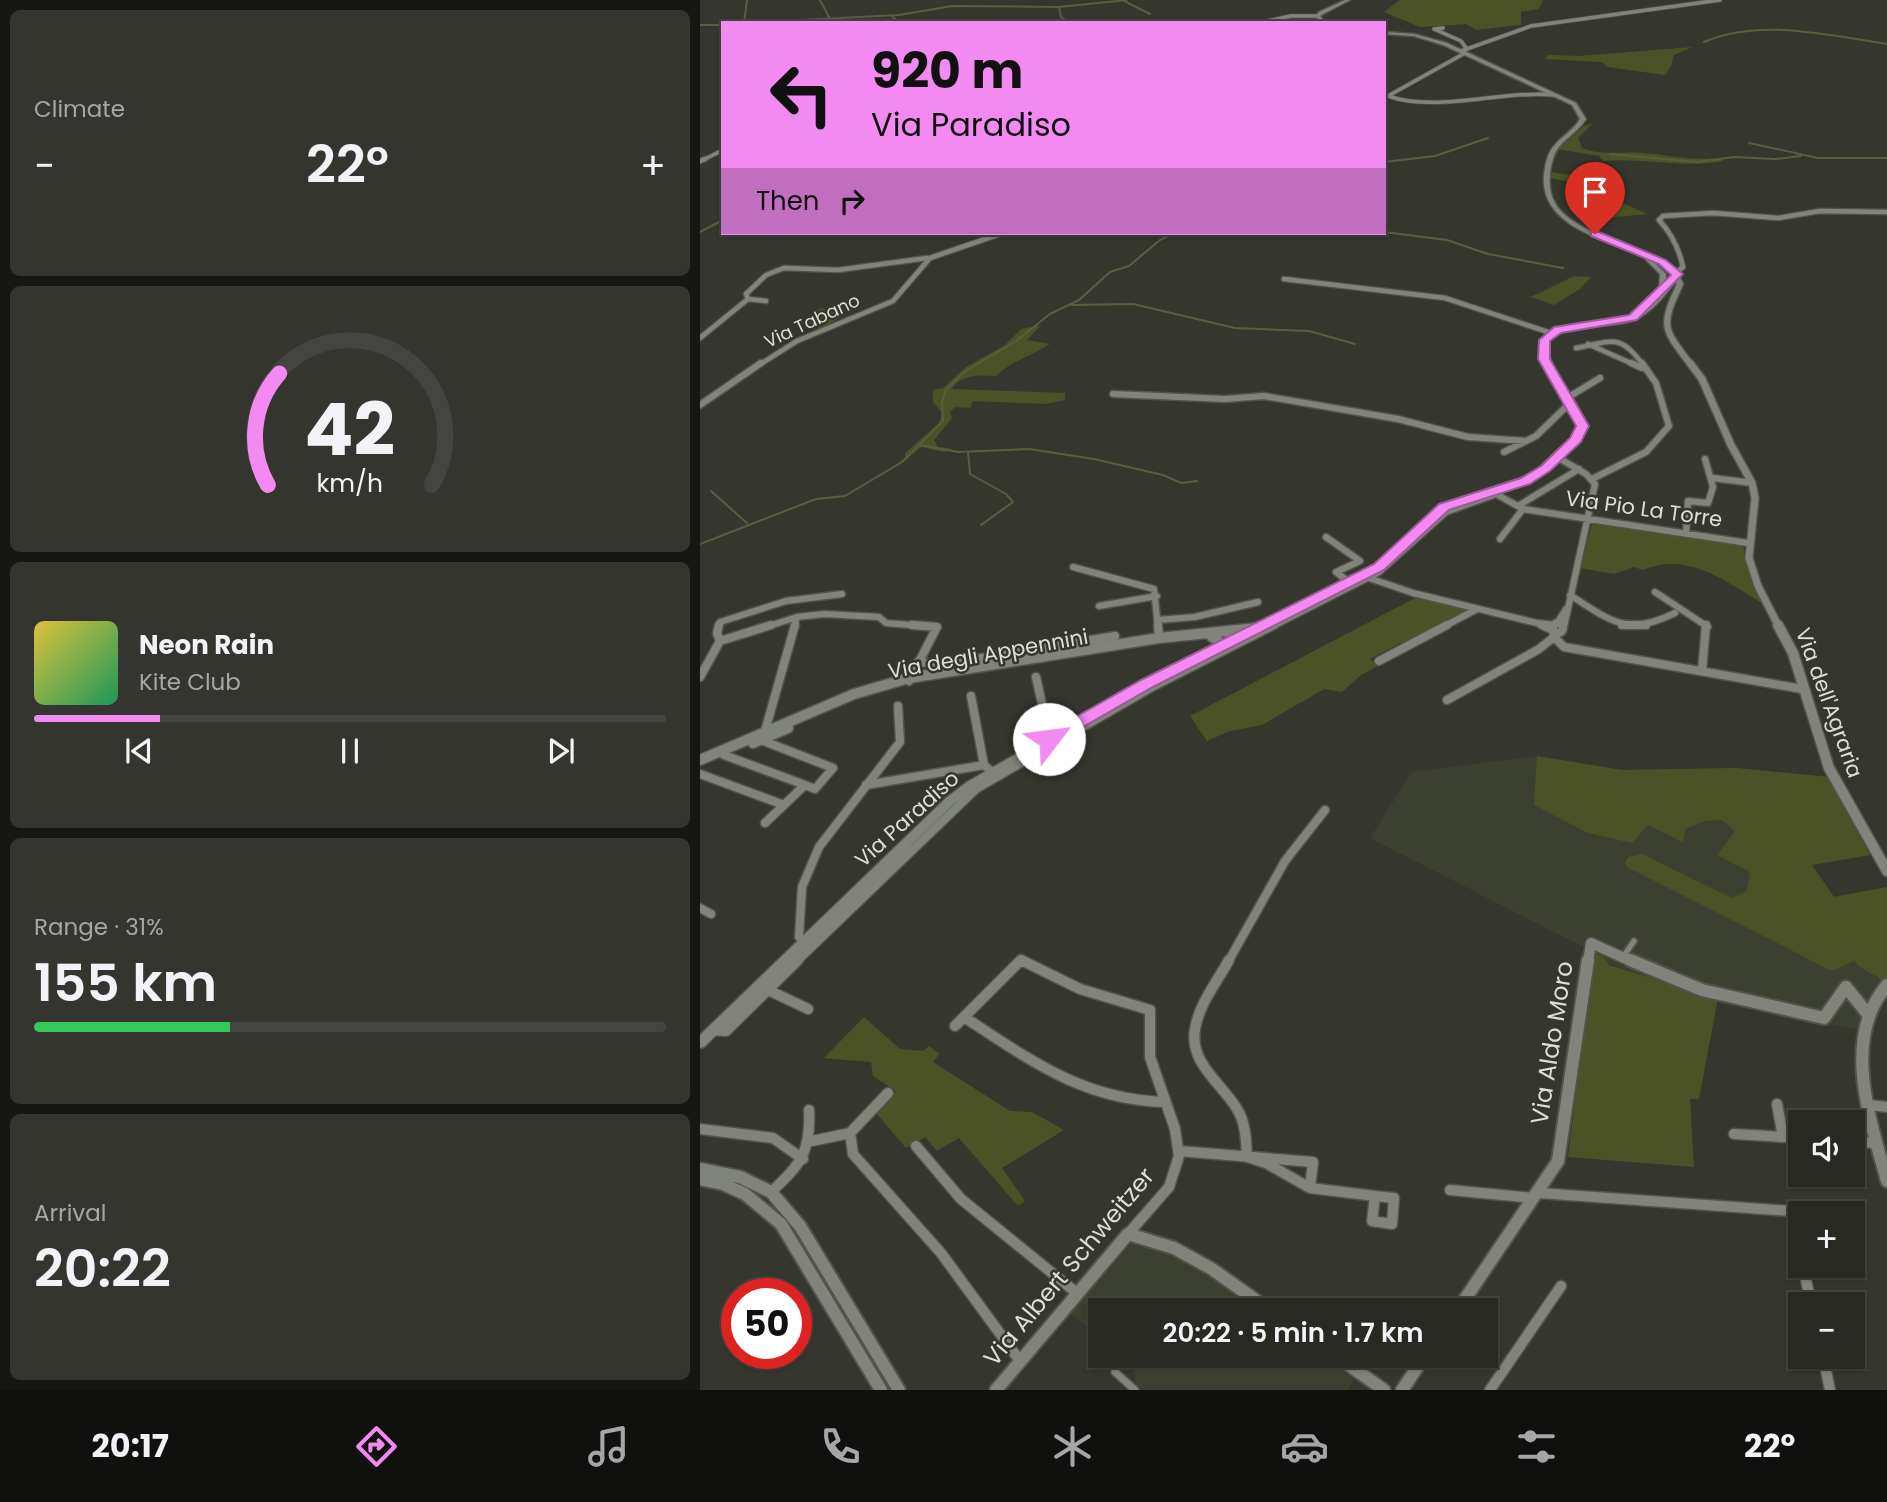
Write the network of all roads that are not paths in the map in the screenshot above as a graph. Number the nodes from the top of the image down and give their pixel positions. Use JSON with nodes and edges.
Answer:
{"nodes":[{"id":1,"x":1348,"y":0,"type":"edge"},
{"id":2,"x":1720,"y":0,"type":"edge"},
{"id":3,"x":1318,"y":16,"type":"junction"},
{"id":4,"x":1267,"y":21,"type":"edge"},
{"id":5,"x":1322,"y":21,"type":"edge"},
{"id":6,"x":1443,"y":28,"type":"dead end"},
{"id":7,"x":1386,"y":33,"type":"edge"},
{"id":8,"x":1464,"y":51,"type":"junction"},
{"id":9,"x":1404,"y":85,"type":"junction"},
{"id":10,"x":1386,"y":89,"type":"edge"},
{"id":11,"x":1542,"y":91,"type":"junction"},
{"id":12,"x":1386,"y":98,"type":"edge"},
{"id":13,"x":1390,"y":98,"type":"junction"},
{"id":14,"x":721,"y":151,"type":"edge"},
{"id":15,"x":700,"y":161,"type":"edge"},
{"id":16,"x":1887,"y":212,"type":"edge"},
{"id":17,"x":997,"y":235,"type":"edge"},
{"id":18,"x":1638,"y":252,"type":"junction"},
{"id":19,"x":930,"y":258,"type":"junction"},
{"id":20,"x":1662,"y":273,"type":"junction"},
{"id":21,"x":1676,"y":274,"type":"junction"},
{"id":22,"x":1284,"y":279,"type":"dead end"},
{"id":23,"x":1662,"y":292,"type":"junction"},
{"id":24,"x":748,"y":299,"type":"junction"},
{"id":25,"x":766,"y":301,"type":"dead end"},
{"id":26,"x":1550,"y":333,"type":"junction"},
{"id":27,"x":700,"y":338,"type":"edge"},
{"id":28,"x":1588,"y":344,"type":"junction"},
{"id":29,"x":1576,"y":348,"type":"dead end"},
{"id":30,"x":1642,"y":368,"type":"junction"},
{"id":31,"x":1600,"y":378,"type":"dead end"},
{"id":32,"x":1113,"y":394,"type":"dead end"},
{"id":33,"x":1568,"y":400,"type":"junction"},
{"id":34,"x":700,"y":405,"type":"edge"},
{"id":35,"x":1526,"y":441,"type":"junction"},
{"id":36,"x":1504,"y":452,"type":"dead end"},
{"id":37,"x":1557,"y":457,"type":"junction"},
{"id":38,"x":1704,"y":458,"type":"dead end"},
{"id":39,"x":1578,"y":469,"type":"junction"},
{"id":40,"x":1592,"y":478,"type":"junction"},
{"id":41,"x":1713,"y":478,"type":"junction"},
{"id":42,"x":1752,"y":483,"type":"junction"},
{"id":43,"x":1520,"y":507,"type":"junction"},
{"id":44,"x":1587,"y":519,"type":"junction"},
{"id":45,"x":1686,"y":534,"type":"junction"},
{"id":46,"x":1326,"y":537,"type":"dead end"},
{"id":47,"x":1500,"y":539,"type":"dead end"},
{"id":48,"x":1748,"y":542,"type":"junction"},
{"id":49,"x":1073,"y":568,"type":"dead end"},
{"id":50,"x":1369,"y":578,"type":"junction"},
{"id":51,"x":1349,"y":582,"type":"junction"},
{"id":52,"x":1655,"y":592,"type":"dead end"},
{"id":53,"x":842,"y":594,"type":"dead end"},
{"id":54,"x":1570,"y":595,"type":"junction"},
{"id":55,"x":1157,"y":596,"type":"junction"},
{"id":56,"x":1258,"y":602,"type":"dead end"},
{"id":57,"x":1099,"y":606,"type":"dead end"},
{"id":58,"x":1478,"y":609,"type":"junction"},
{"id":59,"x":1675,"y":612,"type":"dead end"},
{"id":60,"x":797,"y":617,"type":"junction"},
{"id":61,"x":1157,"y":620,"type":"junction"},
{"id":62,"x":1257,"y":628,"type":"junction"},
{"id":63,"x":1225,"y":631,"type":"junction"},
{"id":64,"x":1115,"y":636,"type":"dead end"},
{"id":65,"x":1558,"y":636,"type":"junction"},
{"id":66,"x":1159,"y":638,"type":"junction"},
{"id":67,"x":1234,"y":639,"type":"junction"},
{"id":68,"x":720,"y":641,"type":"junction"},
{"id":69,"x":1215,"y":642,"type":"junction"},
{"id":70,"x":1379,"y":661,"type":"dead end"},
{"id":71,"x":918,"y":662,"type":"junction"},
{"id":72,"x":703,"y":665,"type":"edge"},
{"id":73,"x":1702,"y":671,"type":"junction"},
{"id":74,"x":700,"y":677,"type":"edge"},
{"id":75,"x":1036,"y":677,"type":"dead end"},
{"id":76,"x":909,"y":680,"type":"junction"},
{"id":77,"x":1150,"y":685,"type":"junction"},
{"id":78,"x":1802,"y":689,"type":"junction"},
{"id":79,"x":971,"y":696,"type":"dead end"},
{"id":80,"x":1447,"y":700,"type":"dead end"},
{"id":81,"x":898,"y":706,"type":"dead end"},
{"id":82,"x":765,"y":736,"type":"junction"},
{"id":83,"x":1049,"y":739,"type":"junction"},
{"id":84,"x":724,"y":755,"type":"junction"},
{"id":85,"x":700,"y":760,"type":"edge"},
{"id":86,"x":700,"y":766,"type":"edge"},
{"id":87,"x":988,"y":768,"type":"junction"},
{"id":88,"x":700,"y":774,"type":"edge"},
{"id":89,"x":805,"y":785,"type":"junction"},
{"id":90,"x":865,"y":785,"type":"junction"},
{"id":91,"x":784,"y":805,"type":"junction"},
{"id":92,"x":1325,"y":810,"type":"dead end"},
{"id":93,"x":765,"y":822,"type":"dead end"},
{"id":94,"x":1887,"y":871,"type":"edge"},
{"id":95,"x":700,"y":908,"type":"edge"},
{"id":96,"x":711,"y":914,"type":"dead end"},
{"id":97,"x":1634,"y":942,"type":"dead end"},
{"id":98,"x":808,"y":945,"type":"junction"},
{"id":99,"x":1623,"y":957,"type":"junction"},
{"id":100,"x":1887,"y":985,"type":"edge"},
{"id":101,"x":763,"y":988,"type":"junction"},
{"id":102,"x":808,"y":1009,"type":"dead end"},
{"id":103,"x":1867,"y":1013,"type":"junction"},
{"id":104,"x":964,"y":1017,"type":"junction"},
{"id":105,"x":955,"y":1026,"type":"dead end"},
{"id":106,"x":700,"y":1043,"type":"edge"},
{"id":107,"x":888,"y":1093,"type":"dead end"},
{"id":108,"x":1165,"y":1102,"type":"junction"},
{"id":109,"x":1777,"y":1104,"type":"dead end"},
{"id":110,"x":1870,"y":1105,"type":"junction"},
{"id":111,"x":1887,"y":1107,"type":"edge"},
{"id":112,"x":809,"y":1110,"type":"dead end"},
{"id":113,"x":700,"y":1129,"type":"edge"},
{"id":114,"x":850,"y":1133,"type":"junction"},
{"id":115,"x":1734,"y":1134,"type":"dead end"},
{"id":116,"x":1783,"y":1137,"type":"junction"},
{"id":117,"x":1788,"y":1137,"type":"edge"},
{"id":118,"x":812,"y":1141,"type":"junction"},
{"id":119,"x":1865,"y":1142,"type":"edge"},
{"id":120,"x":1877,"y":1143,"type":"junction"},
{"id":121,"x":916,"y":1146,"type":"dead end"},
{"id":122,"x":1179,"y":1151,"type":"junction"},
{"id":123,"x":1247,"y":1157,"type":"junction"},
{"id":124,"x":803,"y":1159,"type":"junction"},
{"id":125,"x":700,"y":1169,"type":"edge"},
{"id":126,"x":700,"y":1179,"type":"edge"},
{"id":127,"x":1887,"y":1181,"type":"edge"},
{"id":128,"x":1310,"y":1188,"type":"junction"},
{"id":129,"x":1450,"y":1190,"type":"dead end"},
{"id":130,"x":771,"y":1192,"type":"junction"},
{"id":131,"x":1375,"y":1196,"type":"dead end"},
{"id":132,"x":1537,"y":1196,"type":"junction"},
{"id":133,"x":1788,"y":1211,"type":"edge"},
{"id":134,"x":1128,"y":1234,"type":"junction"},
{"id":135,"x":1561,"y":1286,"type":"dead end"},
{"id":136,"x":1078,"y":1294,"type":"junction"},
{"id":137,"x":1253,"y":1298,"type":"edge"},
{"id":138,"x":1466,"y":1298,"type":"edge"},
{"id":139,"x":1020,"y":1361,"type":"junction"},
{"id":140,"x":1353,"y":1368,"type":"edge"},
{"id":141,"x":1417,"y":1368,"type":"edge"},
{"id":142,"x":1826,"y":1369,"type":"edge"},
{"id":143,"x":1115,"y":1372,"type":"dead end"},
{"id":144,"x":881,"y":1390,"type":"edge"},
{"id":145,"x":899,"y":1390,"type":"edge"},
{"id":146,"x":996,"y":1390,"type":"edge"},
{"id":147,"x":1135,"y":1390,"type":"edge"},
{"id":148,"x":1384,"y":1390,"type":"edge"},
{"id":149,"x":1402,"y":1390,"type":"edge"},
{"id":150,"x":1490,"y":1390,"type":"edge"},
{"id":151,"x":1830,"y":1390,"type":"edge"}],
"edges":[{"from":1,"to":3,"type":"main road"},
{"from":2,"to":8,"type":"street"},
{"from":3,"to":4,"type":"street"},
{"from":3,"to":5,"type":"main road"},
{"from":6,"to":8,"type":"street"},
{"from":7,"to":8,"type":"main road"},
{"from":8,"to":9,"type":"street"},
{"from":8,"to":11,"type":"main road"},
{"from":9,"to":10,"type":"street"},
{"from":9,"to":13,"type":"street"},
{"from":11,"to":13,"type":"street"},
{"from":11,"to":18,"type":"main road"},
{"from":12,"to":13,"type":"street"},
{"from":14,"to":15,"type":"street"},
{"from":16,"to":21,"type":"street"},
{"from":17,"to":19,"type":"street","name":"Via Tabano"},
{"from":18,"to":20,"type":"main road"},
{"from":18,"to":21,"type":"main road"},
{"from":19,"to":24,"type":"street","name":"Via Tabano"},
{"from":19,"to":34,"type":"street","name":"Via Tabano"},
{"from":20,"to":21,"type":"street"},
{"from":20,"to":23,"type":"main road"},
{"from":21,"to":23,"type":"main road"},
{"from":21,"to":42,"type":"street","name":"Via dell'Agraria"},
{"from":22,"to":26,"type":"street"},
{"from":23,"to":26,"type":"main road"},
{"from":24,"to":25,"type":"street"},
{"from":24,"to":27,"type":"street","name":"Via Tabano"},
{"from":26,"to":33,"type":"main road","name":"Via Paradiso"},
{"from":28,"to":29,"type":"street"},
{"from":28,"to":30,"type":"street"},
{"from":28,"to":30,"type":"street"},
{"from":30,"to":40,"type":"street"},
{"from":31,"to":33,"type":"street"},
{"from":32,"to":35,"type":"street"},
{"from":33,"to":35,"type":"street"},
{"from":33,"to":37,"type":"main road","name":"Via Paradiso"},
{"from":35,"to":36,"type":"street"},
{"from":37,"to":39,"type":"street"},
{"from":37,"to":51,"type":"main road","name":"Via Paradiso"},
{"from":38,"to":41,"type":"street"},
{"from":39,"to":40,"type":"street"},
{"from":39,"to":43,"type":"street"},
{"from":40,"to":44,"type":"street"},
{"from":41,"to":42,"type":"street"},
{"from":41,"to":45,"type":"street"},
{"from":42,"to":48,"type":"street","name":"Via dell'Agraria"},
{"from":43,"to":44,"type":"street","name":"Via Pio La Torre"},
{"from":43,"to":47,"type":"street"},
{"from":43,"to":50,"type":"street","name":"Via Pio La Torre"},
{"from":44,"to":45,"type":"street","name":"Via Pio La Torre"},
{"from":44,"to":54,"type":"street"},
{"from":45,"to":48,"type":"street","name":"Via Pio La Torre"},
{"from":46,"to":51,"type":"street"},
{"from":48,"to":78,"type":"street","name":"Via dell'Agraria"},
{"from":49,"to":55,"type":"street"},
{"from":50,"to":58,"type":"street"},
{"from":50,"to":77,"type":"street"},
{"from":51,"to":62,"type":"main road","name":"Via Paradiso"},
{"from":52,"to":73,"type":"street"},
{"from":53,"to":68,"type":"street"},
{"from":54,"to":59,"type":"street"},
{"from":54,"to":65,"type":"street"},
{"from":55,"to":57,"type":"street"},
{"from":55,"to":61,"type":"street"},
{"from":56,"to":61,"type":"street"},
{"from":58,"to":65,"type":"street"},
{"from":58,"to":70,"type":"street"},
{"from":60,"to":68,"type":"street"},
{"from":60,"to":71,"type":"street"},
{"from":60,"to":82,"type":"street"},
{"from":61,"to":66,"type":"street"},
{"from":62,"to":63,"type":"street","name":"Via degli Appennini"},
{"from":62,"to":67,"type":"main road","name":"Via Paradiso"},
{"from":63,"to":66,"type":"street","name":"Via degli Appennini"},
{"from":63,"to":67,"type":"street"},
{"from":64,"to":71,"type":"street"},
{"from":65,"to":73,"type":"street"},
{"from":65,"to":80,"type":"street"},
{"from":66,"to":76,"type":"street","name":"Via degli Appennini"},
{"from":67,"to":69,"type":"main road","name":"Via Paradiso"},
{"from":68,"to":72,"type":"street"},
{"from":69,"to":76,"type":"street","name":"Via degli Appennini"},
{"from":69,"to":77,"type":"main road","name":"Via Paradiso"},
{"from":71,"to":76,"type":"street"},
{"from":72,"to":74,"type":"street"},
{"from":73,"to":78,"type":"street"},
{"from":75,"to":83,"type":"street"},
{"from":76,"to":82,"type":"street","name":"Via degli Appennini"},
{"from":77,"to":83,"type":"main road","name":"Via Paradiso"},
{"from":77,"to":98,"type":"street"},
{"from":78,"to":94,"type":"street","name":"Via dell'Agraria"},
{"from":79,"to":87,"type":"street"},
{"from":81,"to":90,"type":"street"},
{"from":82,"to":84,"type":"street","name":"Via degli Appennini"},
{"from":82,"to":85,"type":"street","name":"Via degli Appennini"},
{"from":82,"to":89,"type":"street"},
{"from":83,"to":87,"type":"main road","name":"Via Paradiso"},
{"from":84,"to":86,"type":"street","name":"Via degli Appennini"},
{"from":84,"to":89,"type":"street"},
{"from":87,"to":90,"type":"street"},
{"from":87,"to":98,"type":"main road","name":"Via Paradiso"},
{"from":88,"to":91,"type":"street"},
{"from":89,"to":91,"type":"street"},
{"from":90,"to":98,"type":"street"},
{"from":91,"to":93,"type":"street"},
{"from":92,"to":123,"type":"street"},
{"from":95,"to":96,"type":"street"},
{"from":97,"to":99,"type":"street"},
{"from":98,"to":101,"type":"main road","name":"Via Paradiso"},
{"from":99,"to":103,"type":"street","name":"Via Aldo Moro"},
{"from":99,"to":132,"type":"street","name":"Via Aldo Moro"},
{"from":100,"to":103,"type":"street"},
{"from":101,"to":102,"type":"street"},
{"from":101,"to":106,"type":"main road","name":"Via Paradiso"},
{"from":103,"to":110,"type":"street"},
{"from":104,"to":105,"type":"street"},
{"from":104,"to":108,"type":"street"},
{"from":104,"to":108,"type":"street"},
{"from":107,"to":114,"type":"street"},
{"from":108,"to":122,"type":"street"},
{"from":109,"to":116,"type":"street"},
{"from":110,"to":111,"type":"street"},
{"from":110,"to":120,"type":"street"},
{"from":112,"to":118,"type":"street"},
{"from":113,"to":124,"type":"street"},
{"from":114,"to":118,"type":"street"},
{"from":114,"to":139,"type":"street"},
{"from":115,"to":116,"type":"street"},
{"from":116,"to":117,"type":"street"},
{"from":118,"to":124,"type":"street"},
{"from":119,"to":120,"type":"street"},
{"from":120,"to":127,"type":"street"},
{"from":121,"to":136,"type":"street"},
{"from":122,"to":123,"type":"street"},
{"from":122,"to":134,"type":"street","name":"Via Albert Schweitzer"},
{"from":123,"to":128,"type":"street"},
{"from":123,"to":128,"type":"street"},
{"from":124,"to":130,"type":"street"},
{"from":125,"to":130,"type":"street"},
{"from":126,"to":144,"type":"street"},
{"from":128,"to":131,"type":"street"},
{"from":129,"to":132,"type":"street"},
{"from":130,"to":145,"type":"street"},
{"from":132,"to":133,"type":"street"},
{"from":132,"to":138,"type":"street","name":"Via Aldo Moro"},
{"from":134,"to":136,"type":"street","name":"Via Albert Schweitzer"},
{"from":134,"to":137,"type":"street"},
{"from":135,"to":150,"type":"street"},
{"from":136,"to":139,"type":"street","name":"Via Albert Schweitzer"},
{"from":139,"to":146,"type":"street","name":"Via Albert Schweitzer"},
{"from":140,"to":148,"type":"street"},
{"from":141,"to":149,"type":"street"},
{"from":142,"to":151,"type":"street"},
{"from":143,"to":147,"type":"street"}]}
